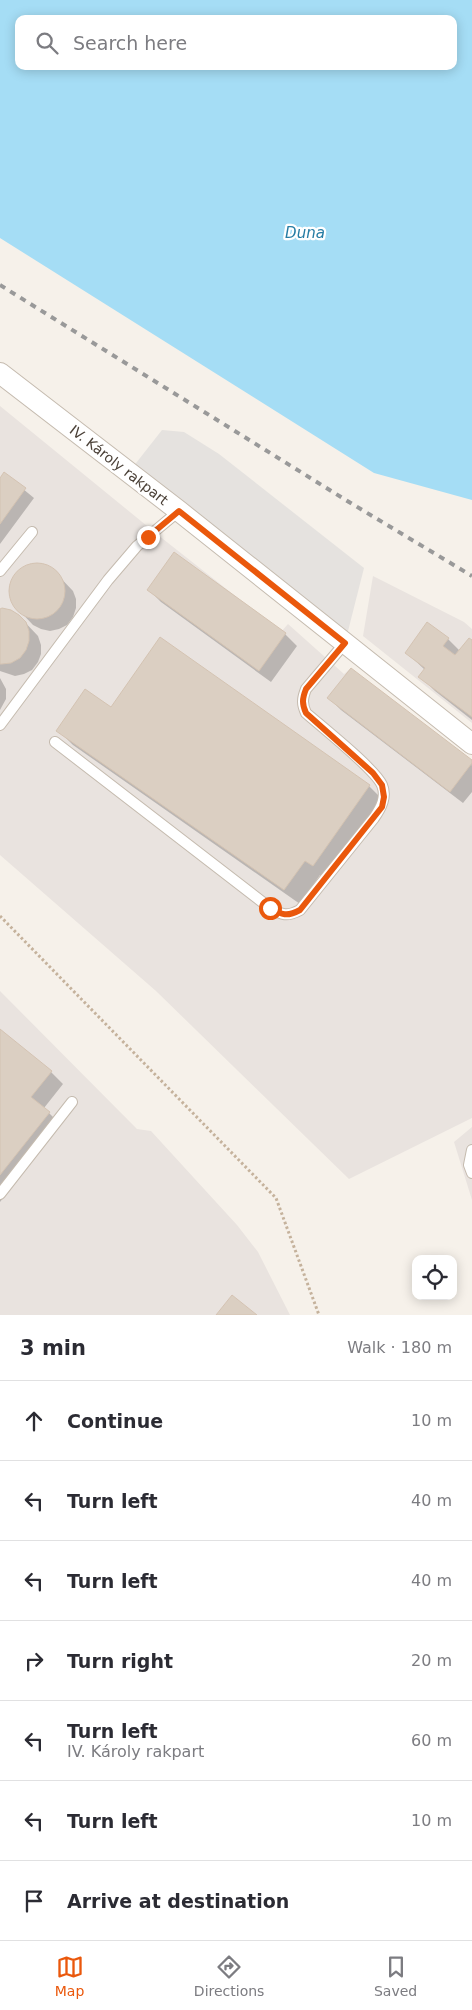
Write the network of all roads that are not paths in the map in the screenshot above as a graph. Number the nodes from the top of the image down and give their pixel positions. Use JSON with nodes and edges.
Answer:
{"nodes":[{"id":1,"x":0,"y":373,"type":"edge"},
{"id":2,"x":179,"y":511,"type":"junction"},
{"id":3,"x":32,"y":532,"type":"dead end"},
{"id":4,"x":0,"y":571,"type":"edge"},
{"id":5,"x":345,"y":643,"type":"junction"},
{"id":6,"x":0,"y":725,"type":"edge"},
{"id":7,"x":55,"y":742,"type":"dead end"},
{"id":8,"x":472,"y":744,"type":"edge"},
{"id":9,"x":72,"y":1102,"type":"dead end"},
{"id":10,"x":472,"y":1150,"type":"edge"},
{"id":11,"x":472,"y":1173,"type":"edge"},
{"id":12,"x":0,"y":1194,"type":"edge"}],
"edges":[{"from":1,"to":2,"type":"street","name":"IV. Károly rakpart"},
{"from":2,"to":5,"type":"street","name":"IV. Károly rakpart"},
{"from":2,"to":6,"type":"lane"},
{"from":3,"to":4,"type":"lane"},
{"from":5,"to":7,"type":"lane"},
{"from":5,"to":8,"type":"street","name":"IV. Károly rakpart"},
{"from":9,"to":12,"type":"lane"},
{"from":10,"to":11,"type":"lane"}]}
